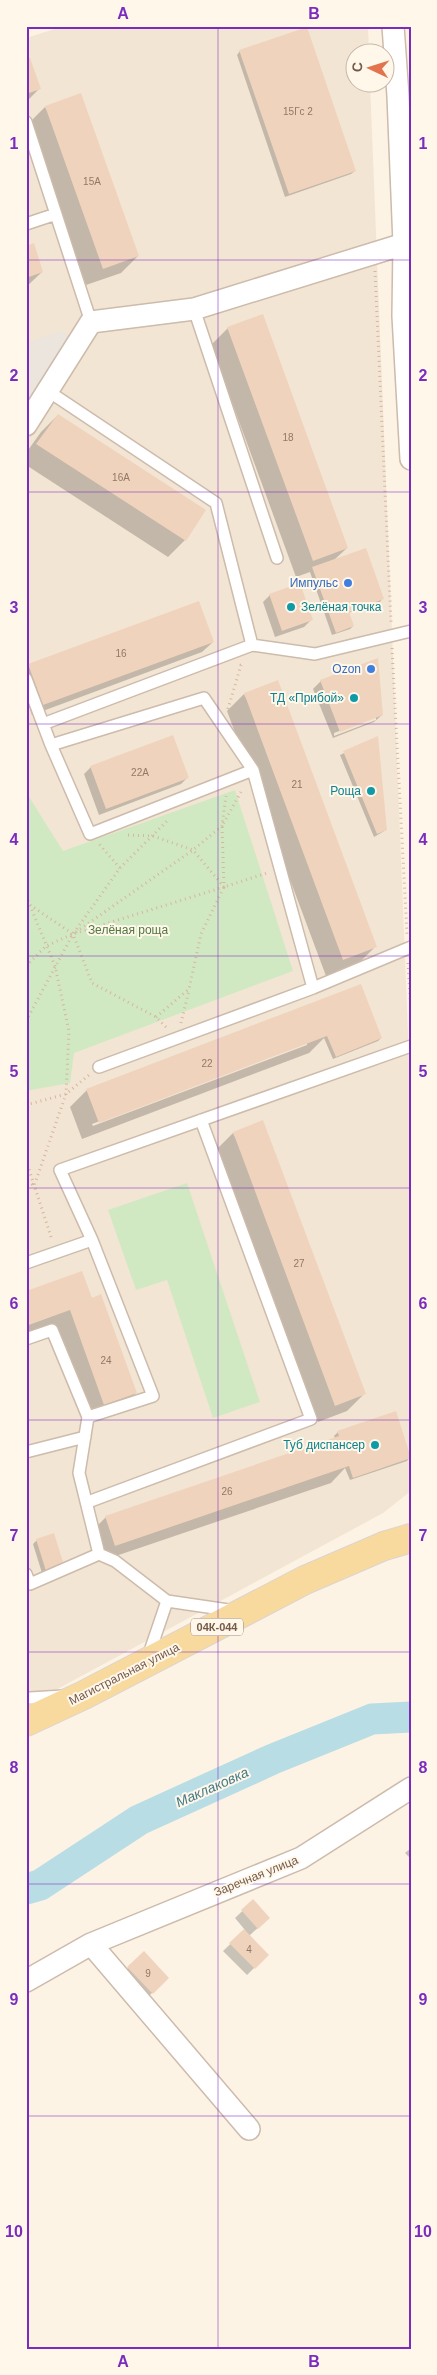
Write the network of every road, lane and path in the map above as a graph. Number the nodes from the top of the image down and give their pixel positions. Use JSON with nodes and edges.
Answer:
{"nodes":[{"id":1,"x":393,"y":26,"type":"edge"},
{"id":2,"x":404,"y":95,"type":"edge"},
{"id":3,"x":26,"y":122,"type":"edge"},
{"id":4,"x":56,"y":214,"type":"junction"},
{"id":5,"x":26,"y":224,"type":"edge"},
{"id":6,"x":404,"y":244,"type":"junction"},
{"id":7,"x":194,"y":308,"type":"junction"},
{"id":8,"x":407,"y":315,"type":"edge"},
{"id":9,"x":91,"y":322,"type":"junction"},
{"id":10,"x":48,"y":390,"type":"junction"},
{"id":11,"x":26,"y":425,"type":"edge"},
{"id":12,"x":411,"y":459,"type":"edge"},
{"id":13,"x":277,"y":558,"type":"dead end"},
{"id":14,"x":411,"y":631,"type":"edge"},
{"id":15,"x":252,"y":645,"type":"junction"},
{"id":16,"x":249,"y":663,"type":"dead end"},
{"id":17,"x":26,"y":679,"type":"edge"},
{"id":18,"x":43,"y":724,"type":"junction"},
{"id":19,"x":224,"y":727,"type":"junction"},
{"id":20,"x":50,"y":745,"type":"junction"},
{"id":21,"x":254,"y":770,"type":"junction"},
{"id":22,"x":228,"y":780,"type":"junction"},
{"id":23,"x":192,"y":794,"type":"junction"},
{"id":24,"x":222,"y":826,"type":"junction"},
{"id":25,"x":90,"y":834,"type":"junction"},
{"id":26,"x":126,"y":835,"type":"dead end"},
{"id":27,"x":153,"y":836,"type":"junction"},
{"id":28,"x":193,"y":850,"type":"junction"},
{"id":29,"x":120,"y":868,"type":"junction"},
{"id":30,"x":280,"y":869,"type":"junction"},
{"id":31,"x":224,"y":888,"type":"junction"},
{"id":32,"x":26,"y":896,"type":"edge"},
{"id":33,"x":28,"y":904,"type":"junction"},
{"id":34,"x":73,"y":934,"type":"junction"},
{"id":35,"x":46,"y":946,"type":"junction"},
{"id":36,"x":411,"y":947,"type":"edge"},
{"id":37,"x":26,"y":966,"type":"edge"},
{"id":38,"x":55,"y":966,"type":"junction"},
{"id":39,"x":313,"y":988,"type":"junction"},
{"id":40,"x":189,"y":990,"type":"junction"},
{"id":41,"x":156,"y":1016,"type":"junction"},
{"id":42,"x":26,"y":1021,"type":"edge"},
{"id":43,"x":177,"y":1038,"type":"junction"},
{"id":44,"x":411,"y":1046,"type":"edge"},
{"id":45,"x":99,"y":1067,"type":"joint"},
{"id":46,"x":66,"y":1094,"type":"junction"},
{"id":47,"x":26,"y":1106,"type":"edge"},
{"id":48,"x":200,"y":1120,"type":"junction"},
{"id":49,"x":26,"y":1160,"type":"edge"},
{"id":50,"x":26,"y":1179,"type":"edge"},
{"id":51,"x":34,"y":1186,"type":"junction"},
{"id":52,"x":92,"y":1240,"type":"junction"},
{"id":53,"x":56,"y":1252,"type":"junction"},
{"id":54,"x":26,"y":1263,"type":"edge"},
{"id":55,"x":26,"y":1339,"type":"edge"},
{"id":56,"x":88,"y":1416,"type":"junction"},
{"id":57,"x":85,"y":1437,"type":"junction"},
{"id":58,"x":26,"y":1452,"type":"edge"},
{"id":59,"x":88,"y":1502,"type":"junction"},
{"id":60,"x":411,"y":1538,"type":"edge"},
{"id":61,"x":99,"y":1554,"type":"junction"},
{"id":62,"x":26,"y":1574,"type":"edge"},
{"id":63,"x":168,"y":1601,"type":"junction"},
{"id":64,"x":246,"y":1612,"type":"junction"},
{"id":65,"x":146,"y":1663,"type":"junction"},
{"id":66,"x":27,"y":1703,"type":"edge"},
{"id":67,"x":411,"y":1788,"type":"edge"},
{"id":68,"x":91,"y":1944,"type":"junction"},
{"id":69,"x":26,"y":1981,"type":"edge"},
{"id":70,"x":249,"y":2129,"type":"dead end"}],
"edges":[{"from":1,"to":2,"type":"street"},
{"from":2,"to":6,"type":"street"},
{"from":3,"to":4,"type":"lane"},
{"from":4,"to":5,"type":"lane"},
{"from":4,"to":9,"type":"lane"},
{"from":6,"to":7,"type":"street"},
{"from":6,"to":8,"type":"street"},
{"from":7,"to":9,"type":"street"},
{"from":7,"to":13,"type":"lane"},
{"from":8,"to":12,"type":"street"},
{"from":9,"to":10,"type":"street"},
{"from":10,"to":11,"type":"street"},
{"from":10,"to":15,"type":"lane"},
{"from":14,"to":15,"type":"lane"},
{"from":15,"to":18,"type":"lane"},
{"from":16,"to":19,"type":"path"},
{"from":17,"to":18,"type":"lane"},
{"from":18,"to":20,"type":"lane"},
{"from":19,"to":20,"type":"lane"},
{"from":19,"to":21,"type":"lane"},
{"from":20,"to":25,"type":"lane"},
{"from":21,"to":22,"type":"lane"},
{"from":21,"to":24,"type":"path"},
{"from":21,"to":30,"type":"lane"},
{"from":22,"to":23,"type":"lane"},
{"from":22,"to":24,"type":"path"},
{"from":23,"to":25,"type":"lane"},
{"from":23,"to":27,"type":"path"},
{"from":24,"to":28,"type":"path"},
{"from":24,"to":31,"type":"path"},
{"from":25,"to":29,"type":"path"},
{"from":26,"to":27,"type":"path"},
{"from":27,"to":28,"type":"path"},
{"from":27,"to":29,"type":"path"},
{"from":28,"to":31,"type":"path"},
{"from":28,"to":34,"type":"path"},
{"from":29,"to":34,"type":"path"},
{"from":30,"to":31,"type":"path"},
{"from":30,"to":39,"type":"lane"},
{"from":31,"to":34,"type":"path"},
{"from":31,"to":40,"type":"path"},
{"from":32,"to":33,"type":"path"},
{"from":33,"to":34,"type":"path"},
{"from":33,"to":35,"type":"path"},
{"from":34,"to":35,"type":"path"},
{"from":34,"to":38,"type":"path"},
{"from":34,"to":41,"type":"path"},
{"from":35,"to":37,"type":"path"},
{"from":35,"to":38,"type":"path"},
{"from":36,"to":39,"type":"lane"},
{"from":38,"to":42,"type":"path"},
{"from":38,"to":46,"type":"path"},
{"from":39,"to":43,"type":"lane"},
{"from":40,"to":41,"type":"path"},
{"from":40,"to":43,"type":"path"},
{"from":41,"to":43,"type":"path"},
{"from":43,"to":45,"type":"lane"},
{"from":44,"to":48,"type":"lane"},
{"from":45,"to":46,"type":"path"},
{"from":46,"to":47,"type":"path"},
{"from":46,"to":51,"type":"path"},
{"from":48,"to":52,"type":"lane"},
{"from":48,"to":59,"type":"lane"},
{"from":49,"to":51,"type":"path"},
{"from":50,"to":51,"type":"path"},
{"from":51,"to":53,"type":"path"},
{"from":52,"to":53,"type":"lane"},
{"from":52,"to":56,"type":"lane"},
{"from":53,"to":54,"type":"lane"},
{"from":55,"to":56,"type":"lane"},
{"from":56,"to":57,"type":"lane"},
{"from":57,"to":58,"type":"lane"},
{"from":57,"to":59,"type":"lane"},
{"from":59,"to":61,"type":"lane"},
{"from":60,"to":64,"type":"main road","name":"Магистральная улица","number":"04К-044"},
{"from":61,"to":62,"type":"lane"},
{"from":61,"to":63,"type":"lane"},
{"from":63,"to":64,"type":"lane"},
{"from":63,"to":65,"type":"lane"},
{"from":64,"to":65,"type":"main road","name":"Магистральная улица","number":"04К-044"},
{"from":65,"to":66,"type":"main road","name":"Магистральная улица","number":"04К-044"},
{"from":67,"to":68,"type":"street","name":"Заречная улица"},
{"from":68,"to":69,"type":"street","name":"Заречная улица"},
{"from":68,"to":70,"type":"street"}]}
